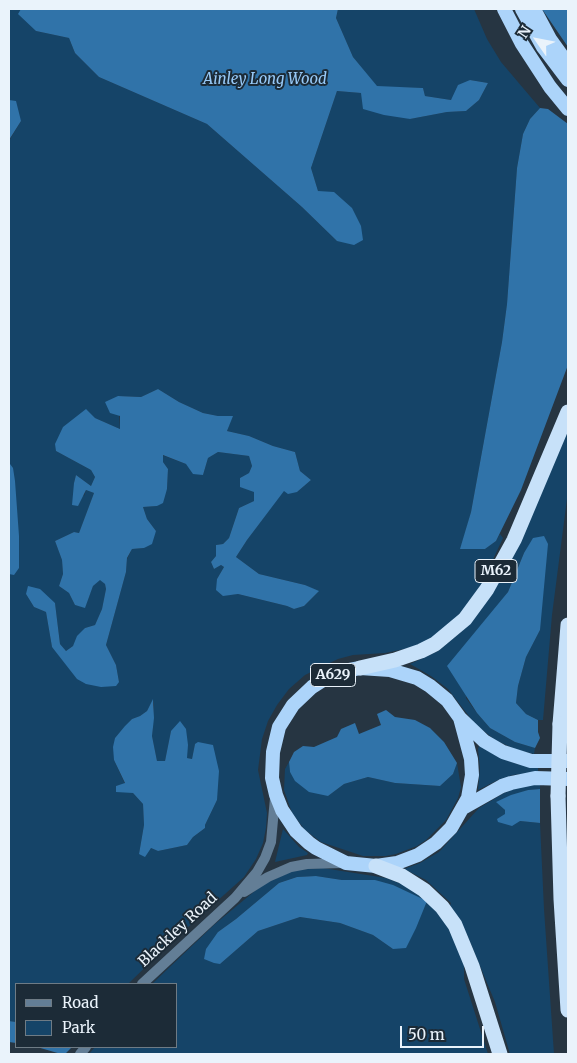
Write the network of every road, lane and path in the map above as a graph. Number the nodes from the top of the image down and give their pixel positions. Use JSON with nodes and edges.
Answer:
{"nodes":[{"id":1,"x":504,"y":9,"type":"edge"},
{"id":2,"x":522,"y":9,"type":"edge"},
{"id":3,"x":534,"y":9,"type":"edge"},
{"id":4,"x":568,"y":64,"type":"edge"},
{"id":5,"x":568,"y":80,"type":"edge"},
{"id":6,"x":568,"y":109,"type":"edge"},
{"id":7,"x":568,"y":412,"type":"edge"},
{"id":8,"x":568,"y":625,"type":"edge"},
{"id":9,"x":360,"y":668,"type":"junction"},
{"id":10,"x":460,"y":718,"type":"junction"},
{"id":11,"x":568,"y":762,"type":"edge"},
{"id":12,"x":568,"y":779,"type":"edge"},
{"id":13,"x":276,"y":795,"type":"junction"},
{"id":14,"x":463,"y":808,"type":"junction"},
{"id":15,"x":346,"y":863,"type":"junction"},
{"id":16,"x":376,"y":866,"type":"junction"},
{"id":17,"x":235,"y":898,"type":"junction"},
{"id":18,"x":143,"y":983,"type":"edge"},
{"id":19,"x":568,"y":1010,"type":"edge"},
{"id":20,"x":500,"y":1054,"type":"edge"}],
"edges":[{"from":1,"to":6,"type":"highway"},
{"from":2,"to":5,"type":"highway"},
{"from":3,"to":4,"type":"highway"},
{"from":7,"to":9,"type":"highway","number":"M62"},
{"from":8,"to":19,"type":"highway","bridge":true},
{"from":9,"to":10,"type":"highway","number":"A629"},
{"from":9,"to":13,"type":"highway","number":"A629"},
{"from":10,"to":11,"type":"highway","number":"A629"},
{"from":10,"to":14,"type":"highway","number":"A629"},
{"from":12,"to":14,"type":"highway","number":"A629"},
{"from":13,"to":15,"type":"highway","number":"A629"},
{"from":13,"to":17,"type":"street","name":"Blackley Road"},
{"from":14,"to":16,"type":"highway","number":"A629"},
{"from":15,"to":16,"type":"highway","number":"A629"},
{"from":15,"to":17,"type":"street","name":"Blackley Road"},
{"from":16,"to":20,"type":"highway"},
{"from":17,"to":18,"type":"street","name":"Blackley Road"}]}
